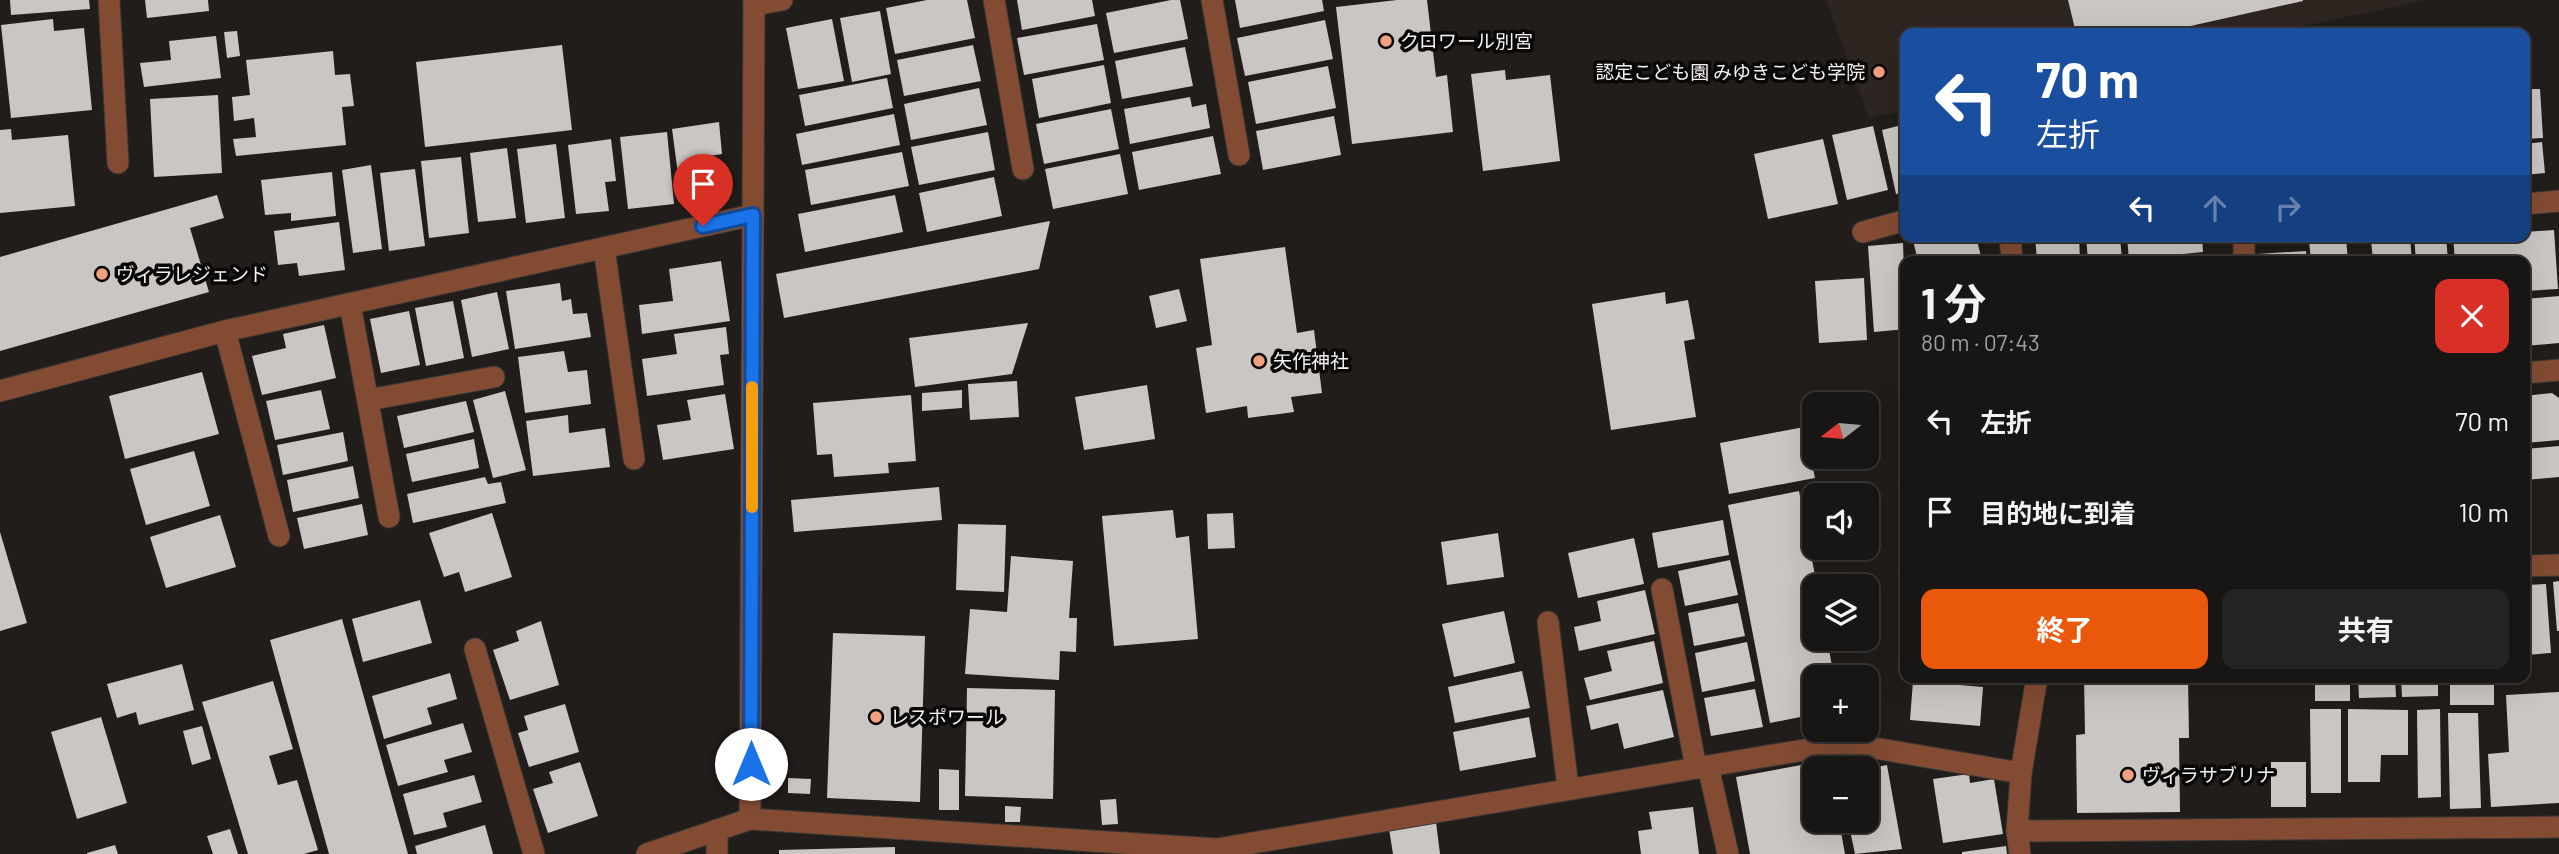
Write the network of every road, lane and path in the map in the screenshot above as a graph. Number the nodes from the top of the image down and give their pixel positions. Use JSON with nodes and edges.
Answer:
{"nodes":[{"id":1,"x":109,"y":0,"type":"edge"},
{"id":2,"x":782,"y":0,"type":"edge"},
{"id":3,"x":994,"y":0,"type":"edge"},
{"id":4,"x":1212,"y":0,"type":"edge"},
{"id":5,"x":754,"y":3,"type":"edge"},
{"id":6,"x":1239,"y":155,"type":"dead end"},
{"id":7,"x":118,"y":163,"type":"dead end"},
{"id":8,"x":1023,"y":169,"type":"dead end"},
{"id":9,"x":2559,"y":201,"type":"edge"},
{"id":10,"x":2530,"y":204,"type":"edge"},
{"id":11,"x":753,"y":215,"type":"junction"},
{"id":12,"x":1900,"y":222,"type":"edge"},
{"id":13,"x":1863,"y":232,"type":"dead end"},
{"id":14,"x":604,"y":248,"type":"junction"},
{"id":15,"x":350,"y":304,"type":"junction"},
{"id":16,"x":225,"y":331,"type":"junction"},
{"id":17,"x":2559,"y":370,"type":"edge"},
{"id":18,"x":2530,"y":373,"type":"edge"},
{"id":19,"x":494,"y":377,"type":"dead end"},
{"id":20,"x":0,"y":391,"type":"edge"},
{"id":21,"x":368,"y":400,"type":"junction"},
{"id":22,"x":634,"y":460,"type":"dead end"},
{"id":23,"x":389,"y":517,"type":"dead end"},
{"id":24,"x":279,"y":536,"type":"dead end"},
{"id":25,"x":2559,"y":565,"type":"edge"},
{"id":26,"x":2530,"y":566,"type":"edge"},
{"id":27,"x":1662,"y":589,"type":"dead end"},
{"id":28,"x":1548,"y":622,"type":"dead end"},
{"id":29,"x":475,"y":649,"type":"dead end"},
{"id":30,"x":2036,"y":683,"type":"edge"},
{"id":31,"x":1702,"y":767,"type":"junction"},
{"id":32,"x":2021,"y":773,"type":"junction"},
{"id":33,"x":1568,"y":788,"type":"junction"},
{"id":34,"x":751,"y":819,"type":"junction"},
{"id":35,"x":2559,"y":827,"type":"edge"},
{"id":36,"x":717,"y":830,"type":"junction"},
{"id":37,"x":2017,"y":831,"type":"junction"},
{"id":38,"x":1279,"y":846,"type":"edge"},
{"id":39,"x":534,"y":854,"type":"edge"},
{"id":40,"x":647,"y":854,"type":"edge"},
{"id":41,"x":718,"y":854,"type":"edge"},
{"id":42,"x":1728,"y":854,"type":"edge"},
{"id":43,"x":2020,"y":854,"type":"edge"}],
"edges":[{"from":1,"to":7,"type":"street"},
{"from":2,"to":5,"type":"street"},
{"from":3,"to":8,"type":"street"},
{"from":4,"to":6,"type":"street"},
{"from":5,"to":11,"type":"street"},
{"from":9,"to":10,"type":"street"},
{"from":11,"to":14,"type":"street"},
{"from":11,"to":34,"type":"street"},
{"from":12,"to":13,"type":"street"},
{"from":14,"to":15,"type":"street"},
{"from":14,"to":22,"type":"street"},
{"from":15,"to":16,"type":"street"},
{"from":15,"to":21,"type":"street"},
{"from":16,"to":20,"type":"street"},
{"from":16,"to":24,"type":"street"},
{"from":17,"to":18,"type":"street"},
{"from":19,"to":21,"type":"street"},
{"from":21,"to":23,"type":"street"},
{"from":25,"to":26,"type":"street"},
{"from":27,"to":31,"type":"street"},
{"from":28,"to":33,"type":"street"},
{"from":29,"to":39,"type":"street"},
{"from":30,"to":32,"type":"street"},
{"from":31,"to":32,"type":"street"},
{"from":31,"to":33,"type":"street"},
{"from":31,"to":42,"type":"street"},
{"from":32,"to":37,"type":"street"},
{"from":33,"to":38,"type":"street"},
{"from":34,"to":36,"type":"street"},
{"from":34,"to":38,"type":"street"},
{"from":35,"to":37,"type":"street"},
{"from":36,"to":40,"type":"street"},
{"from":36,"to":41,"type":"street"},
{"from":37,"to":43,"type":"street"}]}
